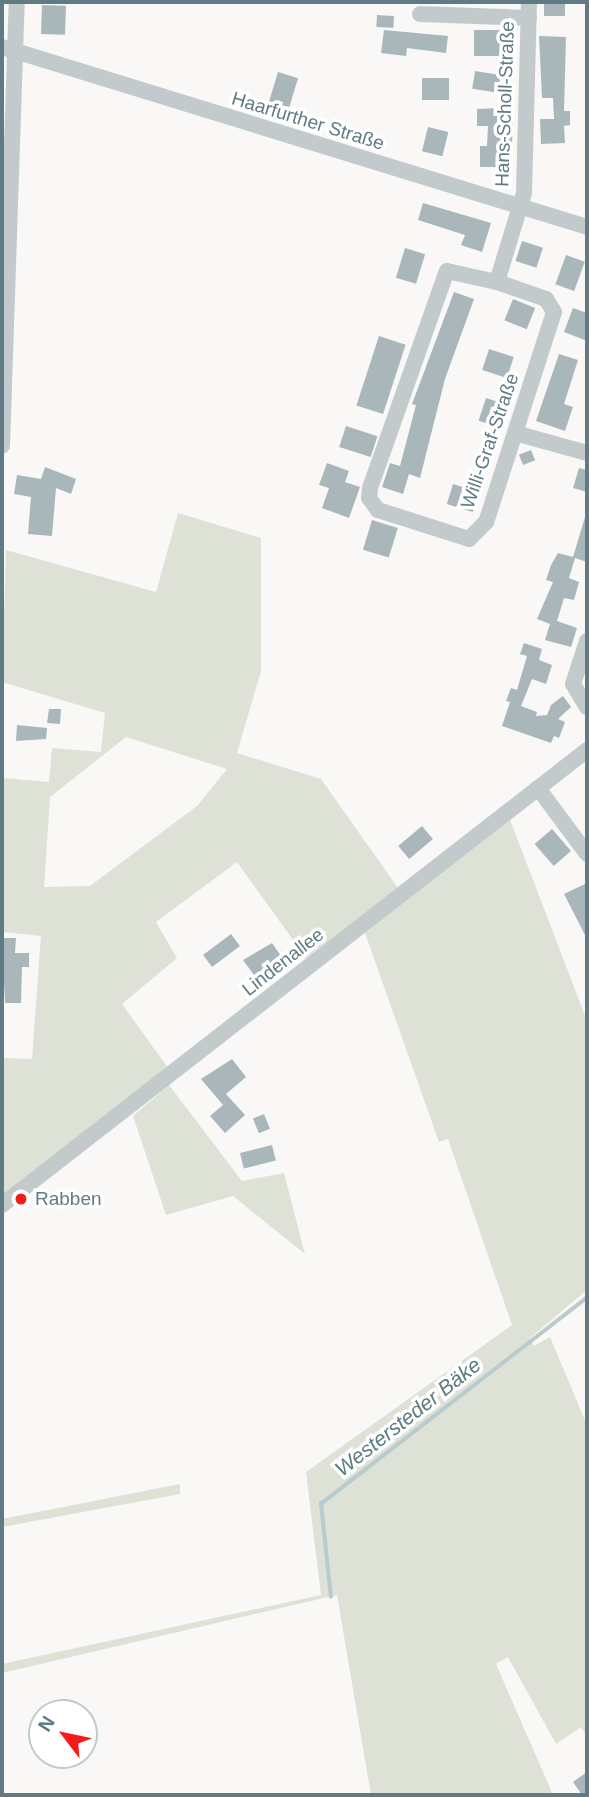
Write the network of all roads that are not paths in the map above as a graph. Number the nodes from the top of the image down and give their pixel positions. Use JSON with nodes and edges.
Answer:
{"nodes":[{"id":1,"x":17,"y":2,"type":"edge"},
{"id":2,"x":529,"y":10,"type":"edge"},
{"id":3,"x":420,"y":14,"type":"dead end"},
{"id":4,"x":9,"y":50,"type":"edge"},
{"id":5,"x":519,"y":207,"type":"junction"},
{"id":6,"x":587,"y":228,"type":"edge"},
{"id":7,"x":497,"y":282,"type":"junction"},
{"id":8,"x":515,"y":433,"type":"junction"},
{"id":9,"x":2,"y":446,"type":"edge"},
{"id":10,"x":587,"y":453,"type":"edge"},
{"id":11,"x":587,"y":641,"type":"edge"},
{"id":12,"x":587,"y":707,"type":"edge"},
{"id":13,"x":587,"y":750,"type":"edge"},
{"id":14,"x":537,"y":788,"type":"junction"},
{"id":15,"x":587,"y":853,"type":"edge"},
{"id":16,"x":2,"y":1205,"type":"edge"}],
"edges":[{"from":1,"to":4,"type":"street"},
{"from":2,"to":3,"type":"street"},
{"from":2,"to":5,"type":"street","name":"Hans-Scholl-Straße"},
{"from":4,"to":5,"type":"street","name":"Haarfurther Straße"},
{"from":4,"to":9,"type":"street"},
{"from":5,"to":6,"type":"street","name":"Haarfurther Straße"},
{"from":5,"to":7,"type":"street"},
{"from":7,"to":8,"type":"street","name":"Willi-Graf-Straße"},
{"from":7,"to":8,"type":"street","name":"Willi-Graf-Straße"},
{"from":8,"to":10,"type":"street"},
{"from":11,"to":12,"type":"street"},
{"from":13,"to":14,"type":"street","name":"Lindenallee"},
{"from":14,"to":15,"type":"street"},
{"from":14,"to":16,"type":"street","name":"Lindenallee"}]}
